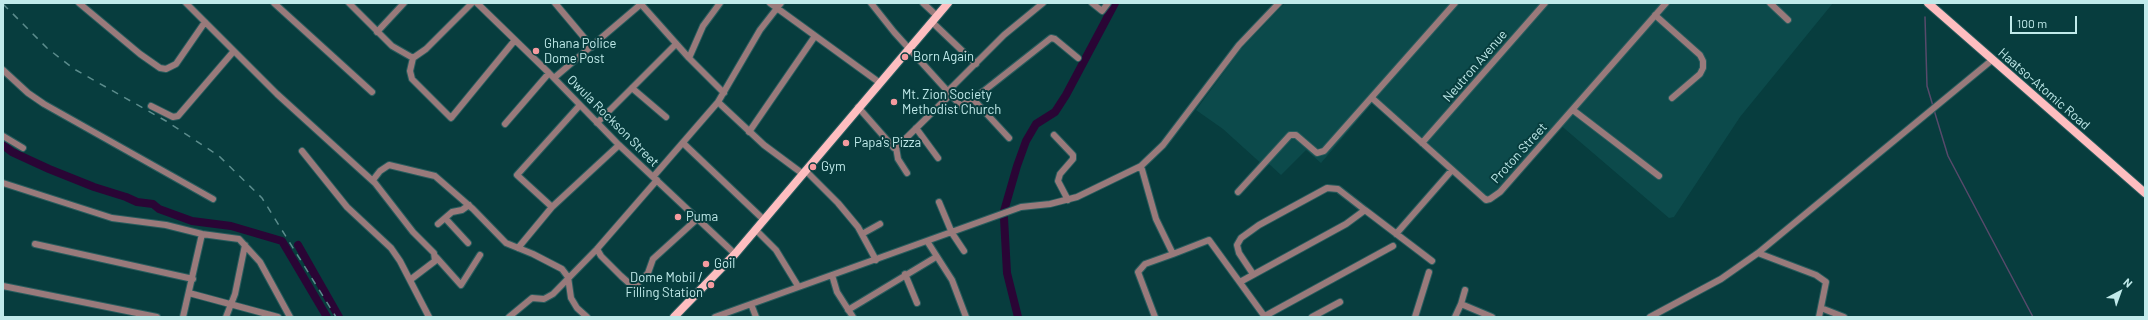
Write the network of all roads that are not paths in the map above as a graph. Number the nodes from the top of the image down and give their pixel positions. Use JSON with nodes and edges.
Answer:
{"nodes":[{"id":1,"x":79,"y":3,"type":"edge"},
{"id":2,"x":186,"y":3,"type":"edge"},
{"id":3,"x":348,"y":3,"type":"edge"},
{"id":4,"x":404,"y":3,"type":"edge"},
{"id":5,"x":472,"y":3,"type":"edge"},
{"id":6,"x":477,"y":3,"type":"edge"},
{"id":7,"x":555,"y":3,"type":"edge"},
{"id":8,"x":720,"y":3,"type":"edge"},
{"id":9,"x":770,"y":3,"type":"edge"},
{"id":10,"x":781,"y":3,"type":"edge"},
{"id":11,"x":871,"y":3,"type":"edge"},
{"id":12,"x":923,"y":3,"type":"edge"},
{"id":13,"x":948,"y":3,"type":"edge"},
{"id":14,"x":1042,"y":3,"type":"edge"},
{"id":15,"x":1092,"y":3,"type":"edge"},
{"id":16,"x":1108,"y":3,"type":"edge"},
{"id":17,"x":1279,"y":3,"type":"edge"},
{"id":18,"x":1455,"y":3,"type":"edge"},
{"id":19,"x":1545,"y":3,"type":"edge"},
{"id":20,"x":1666,"y":3,"type":"edge"},
{"id":21,"x":1770,"y":3,"type":"edge"},
{"id":22,"x":1928,"y":3,"type":"edge"},
{"id":23,"x":278,"y":4,"type":"edge"},
{"id":24,"x":641,"y":4,"type":"edge"},
{"id":25,"x":775,"y":9,"type":"junction"},
{"id":26,"x":1655,"y":15,"type":"junction"},
{"id":27,"x":935,"y":19,"type":"junction"},
{"id":28,"x":1788,"y":20,"type":"dead end"},
{"id":29,"x":205,"y":22,"type":"junction"},
{"id":30,"x":377,"y":32,"type":"junction"},
{"id":31,"x":815,"y":36,"type":"junction"},
{"id":32,"x":515,"y":40,"type":"junction"},
{"id":33,"x":676,"y":44,"type":"junction"},
{"id":34,"x":592,"y":47,"type":"junction"},
{"id":35,"x":909,"y":48,"type":"junction"},
{"id":36,"x":233,"y":52,"type":"junction"},
{"id":37,"x":413,"y":58,"type":"junction"},
{"id":38,"x":689,"y":58,"type":"junction"},
{"id":39,"x":1078,"y":58,"type":"dead end"},
{"id":40,"x":1992,"y":60,"type":"junction"},
{"id":41,"x":976,"y":64,"type":"junction"},
{"id":42,"x":3,"y":70,"type":"edge"},
{"id":43,"x":549,"y":73,"type":"junction"},
{"id":44,"x":554,"y":78,"type":"junction"},
{"id":45,"x":880,"y":83,"type":"junction"},
{"id":46,"x":632,"y":88,"type":"junction"},
{"id":47,"x":372,"y":92,"type":"dead end"},
{"id":48,"x":724,"y":93,"type":"junction"},
{"id":49,"x":949,"y":93,"type":"junction"},
{"id":50,"x":1372,"y":98,"type":"junction"},
{"id":51,"x":1672,"y":98,"type":"dead end"},
{"id":52,"x":973,"y":99,"type":"junction"},
{"id":53,"x":718,"y":102,"type":"junction"},
{"id":54,"x":580,"y":105,"type":"junction"},
{"id":55,"x":151,"y":106,"type":"dead end"},
{"id":56,"x":858,"y":107,"type":"junction"},
{"id":57,"x":1573,"y":110,"type":"junction"},
{"id":58,"x":666,"y":117,"type":"dead end"},
{"id":59,"x":597,"y":123,"type":"junction"},
{"id":60,"x":505,"y":124,"type":"dead end"},
{"id":61,"x":916,"y":128,"type":"junction"},
{"id":62,"x":749,"y":132,"type":"junction"},
{"id":63,"x":1054,"y":135,"type":"dead end"},
{"id":64,"x":3,"y":136,"type":"edge"},
{"id":65,"x":1009,"y":138,"type":"dead end"},
{"id":66,"x":683,"y":143,"type":"junction"},
{"id":67,"x":1422,"y":143,"type":"junction"},
{"id":68,"x":619,"y":145,"type":"junction"},
{"id":69,"x":896,"y":147,"type":"junction"},
{"id":70,"x":23,"y":148,"type":"dead end"},
{"id":71,"x":302,"y":151,"type":"dead end"},
{"id":72,"x":938,"y":158,"type":"dead end"},
{"id":73,"x":1141,"y":166,"type":"junction"},
{"id":74,"x":1452,"y":170,"type":"junction"},
{"id":75,"x":804,"y":173,"type":"junction"},
{"id":76,"x":907,"y":174,"type":"dead end"},
{"id":77,"x":1659,"y":176,"type":"dead end"},
{"id":78,"x":655,"y":178,"type":"junction"},
{"id":79,"x":373,"y":180,"type":"junction"},
{"id":80,"x":3,"y":183,"type":"edge"},
{"id":81,"x":1238,"y":192,"type":"dead end"},
{"id":82,"x":2145,"y":192,"type":"edge"},
{"id":83,"x":213,"y":199,"type":"dead end"},
{"id":84,"x":1068,"y":200,"type":"junction"},
{"id":85,"x":939,"y":202,"type":"dead end"},
{"id":86,"x":468,"y":205,"type":"junction"},
{"id":87,"x":552,"y":207,"type":"junction"},
{"id":88,"x":1365,"y":210,"type":"junction"},
{"id":89,"x":444,"y":218,"type":"junction"},
{"id":90,"x":697,"y":219,"type":"junction"},
{"id":91,"x":764,"y":220,"type":"junction"},
{"id":92,"x":438,"y":224,"type":"dead end"},
{"id":93,"x":880,"y":224,"type":"dead end"},
{"id":94,"x":756,"y":230,"type":"junction"},
{"id":95,"x":952,"y":233,"type":"junction"},
{"id":96,"x":202,"y":234,"type":"junction"},
{"id":97,"x":862,"y":234,"type":"junction"},
{"id":98,"x":1396,"y":234,"type":"junction"},
{"id":99,"x":927,"y":242,"type":"junction"},
{"id":100,"x":468,"y":243,"type":"dead end"},
{"id":101,"x":35,"y":244,"type":"dead end"},
{"id":102,"x":245,"y":245,"type":"junction"},
{"id":103,"x":1393,"y":246,"type":"dead end"},
{"id":104,"x":518,"y":248,"type":"junction"},
{"id":105,"x":597,"y":249,"type":"junction"},
{"id":106,"x":964,"y":251,"type":"dead end"},
{"id":107,"x":1758,"y":253,"type":"junction"},
{"id":108,"x":735,"y":254,"type":"junction"},
{"id":109,"x":1173,"y":254,"type":"junction"},
{"id":110,"x":480,"y":255,"type":"dead end"},
{"id":111,"x":436,"y":257,"type":"junction"},
{"id":112,"x":936,"y":257,"type":"junction"},
{"id":113,"x":876,"y":260,"type":"junction"},
{"id":114,"x":1432,"y":261,"type":"dead end"},
{"id":115,"x":1429,"y":272,"type":"dead end"},
{"id":116,"x":905,"y":274,"type":"junction"},
{"id":117,"x":1253,"y":274,"type":"junction"},
{"id":118,"x":832,"y":275,"type":"junction"},
{"id":119,"x":193,"y":279,"type":"junction"},
{"id":120,"x":568,"y":279,"type":"junction"},
{"id":121,"x":410,"y":280,"type":"junction"},
{"id":122,"x":1240,"y":282,"type":"junction"},
{"id":123,"x":3,"y":286,"type":"edge"},
{"id":124,"x":798,"y":286,"type":"junction"},
{"id":125,"x":1464,"y":290,"type":"dead end"},
{"id":126,"x":189,"y":293,"type":"junction"},
{"id":127,"x":1340,"y":302,"type":"dead end"},
{"id":128,"x":917,"y":303,"type":"dead end"},
{"id":129,"x":232,"y":304,"type":"junction"},
{"id":130,"x":751,"y":304,"type":"junction"},
{"id":131,"x":1461,"y":304,"type":"junction"},
{"id":132,"x":1821,"y":308,"type":"junction"},
{"id":133,"x":848,"y":310,"type":"junction"},
{"id":134,"x":157,"y":317,"type":"edge"},
{"id":135,"x":183,"y":317,"type":"edge"},
{"id":136,"x":226,"y":317,"type":"edge"},
{"id":137,"x":278,"y":317,"type":"edge"},
{"id":138,"x":290,"y":317,"type":"edge"},
{"id":139,"x":429,"y":317,"type":"edge"},
{"id":140,"x":509,"y":317,"type":"edge"},
{"id":141,"x":587,"y":317,"type":"edge"},
{"id":142,"x":674,"y":317,"type":"edge"},
{"id":143,"x":715,"y":317,"type":"edge"},
{"id":144,"x":756,"y":317,"type":"edge"},
{"id":145,"x":852,"y":317,"type":"edge"},
{"id":146,"x":966,"y":317,"type":"edge"},
{"id":147,"x":1155,"y":317,"type":"edge"},
{"id":148,"x":1265,"y":317,"type":"edge"},
{"id":149,"x":1312,"y":317,"type":"edge"},
{"id":150,"x":1415,"y":317,"type":"edge"},
{"id":151,"x":1455,"y":317,"type":"edge"},
{"id":152,"x":1492,"y":317,"type":"edge"},
{"id":153,"x":1650,"y":317,"type":"edge"},
{"id":154,"x":1819,"y":317,"type":"edge"},
{"id":155,"x":1844,"y":317,"type":"edge"}],
"edges":[{"from":1,"to":29,"type":"street"},
{"from":2,"to":29,"type":"street"},
{"from":3,"to":30,"type":"street"},
{"from":4,"to":30,"type":"street"},
{"from":5,"to":37,"type":"street"},
{"from":6,"to":32,"type":"street","name":"Owula Rockson Street"},
{"from":7,"to":34,"type":"street"},
{"from":8,"to":38,"type":"street"},
{"from":9,"to":25,"type":"street"},
{"from":10,"to":25,"type":"street"},
{"from":11,"to":35,"type":"street"},
{"from":12,"to":27,"type":"street"},
{"from":13,"to":27,"type":"main road"},
{"from":14,"to":41,"type":"street"},
{"from":15,"to":16,"type":"street"},
{"from":17,"to":73,"type":"street"},
{"from":18,"to":50,"type":"street"},
{"from":19,"to":67,"type":"street","name":"Neutron Avenue"},
{"from":20,"to":26,"type":"street","name":"Proton Street"},
{"from":21,"to":28,"type":"street"},
{"from":22,"to":40,"type":"main road","name":"Haatso-Atomic Road"},
{"from":23,"to":47,"type":"street"},
{"from":24,"to":33,"type":"street"},
{"from":24,"to":34,"type":"street"},
{"from":25,"to":31,"type":"street"},
{"from":25,"to":48,"type":"street"},
{"from":26,"to":51,"type":"street"},
{"from":26,"to":57,"type":"street","name":"Proton Street"},
{"from":27,"to":35,"type":"main road"},
{"from":27,"to":41,"type":"street"},
{"from":29,"to":36,"type":"street"},
{"from":30,"to":37,"type":"street"},
{"from":31,"to":45,"type":"street"},
{"from":31,"to":62,"type":"street"},
{"from":32,"to":37,"type":"street"},
{"from":32,"to":43,"type":"street","name":"Owula Rockson Street"},
{"from":33,"to":38,"type":"street"},
{"from":33,"to":46,"type":"street"},
{"from":34,"to":44,"type":"street"},
{"from":35,"to":45,"type":"main road"},
{"from":35,"to":49,"type":"street"},
{"from":36,"to":55,"type":"street"},
{"from":36,"to":79,"type":"street"},
{"from":38,"to":48,"type":"street"},
{"from":39,"to":52,"type":"street"},
{"from":40,"to":82,"type":"main road","name":"Haatso-Atomic Road"},
{"from":40,"to":107,"type":"street"},
{"from":41,"to":49,"type":"street"},
{"from":42,"to":83,"type":"street"},
{"from":43,"to":44,"type":"street","name":"Owula Rockson Street"},
{"from":43,"to":60,"type":"street"},
{"from":44,"to":54,"type":"street","name":"Owula Rockson Street"},
{"from":45,"to":56,"type":"main road"},
{"from":46,"to":58,"type":"street"},
{"from":46,"to":59,"type":"street"},
{"from":48,"to":53,"type":"street"},
{"from":49,"to":52,"type":"street"},
{"from":49,"to":61,"type":"street"},
{"from":50,"to":67,"type":"street","name":"Proton Street"},
{"from":50,"to":81,"type":"street"},
{"from":52,"to":65,"type":"street"},
{"from":53,"to":62,"type":"street"},
{"from":53,"to":66,"type":"street"},
{"from":54,"to":59,"type":"street","name":"Owula Rockson Street"},
{"from":54,"to":87,"type":"street"},
{"from":56,"to":69,"type":"street"},
{"from":56,"to":75,"type":"main road"},
{"from":57,"to":74,"type":"street","name":"Proton Street"},
{"from":57,"to":77,"type":"street"},
{"from":59,"to":68,"type":"street","name":"Owula Rockson Street"},
{"from":61,"to":69,"type":"street"},
{"from":61,"to":72,"type":"street"},
{"from":62,"to":75,"type":"street"},
{"from":63,"to":84,"type":"street"},
{"from":64,"to":70,"type":"street"},
{"from":66,"to":78,"type":"street"},
{"from":66,"to":91,"type":"street"},
{"from":67,"to":74,"type":"street","name":"Proton Street"},
{"from":68,"to":78,"type":"street","name":"Owula Rockson Street"},
{"from":68,"to":87,"type":"street"},
{"from":69,"to":76,"type":"street"},
{"from":71,"to":121,"type":"street"},
{"from":73,"to":84,"type":"street"},
{"from":73,"to":109,"type":"street"},
{"from":74,"to":98,"type":"street"},
{"from":75,"to":91,"type":"main road"},
{"from":75,"to":97,"type":"street"},
{"from":78,"to":90,"type":"street","name":"Owula Rockson Street"},
{"from":78,"to":105,"type":"street"},
{"from":79,"to":86,"type":"street"},
{"from":79,"to":111,"type":"street"},
{"from":80,"to":96,"type":"street"},
{"from":84,"to":95,"type":"street"},
{"from":85,"to":95,"type":"street"},
{"from":86,"to":89,"type":"street"},
{"from":86,"to":104,"type":"street"},
{"from":87,"to":104,"type":"street"},
{"from":88,"to":98,"type":"street"},
{"from":88,"to":117,"type":"street"},
{"from":88,"to":117,"type":"street"},
{"from":89,"to":92,"type":"street"},
{"from":89,"to":100,"type":"street"},
{"from":90,"to":105,"type":"street"},
{"from":90,"to":108,"type":"street","name":"Owula Rockson Street"},
{"from":91,"to":94,"type":"main road"},
{"from":93,"to":97,"type":"street"},
{"from":94,"to":108,"type":"main road"},
{"from":94,"to":124,"type":"street"},
{"from":95,"to":99,"type":"street"},
{"from":95,"to":106,"type":"street"},
{"from":96,"to":102,"type":"street"},
{"from":96,"to":119,"type":"street"},
{"from":97,"to":113,"type":"street"},
{"from":98,"to":114,"type":"street"},
{"from":99,"to":112,"type":"street"},
{"from":99,"to":113,"type":"street"},
{"from":101,"to":119,"type":"street"},
{"from":102,"to":129,"type":"street"},
{"from":102,"to":138,"type":"street"},
{"from":103,"to":148,"type":"street"},
{"from":104,"to":120,"type":"street"},
{"from":105,"to":120,"type":"street"},
{"from":107,"to":132,"type":"street"},
{"from":107,"to":153,"type":"street"},
{"from":108,"to":142,"type":"main road"},
{"from":109,"to":122,"type":"street"},
{"from":109,"to":147,"type":"street"},
{"from":110,"to":111,"type":"street"},
{"from":111,"to":121,"type":"street"},
{"from":112,"to":116,"type":"street"},
{"from":112,"to":146,"type":"street"},
{"from":113,"to":118,"type":"street"},
{"from":115,"to":150,"type":"street"},
{"from":116,"to":128,"type":"street"},
{"from":116,"to":133,"type":"street"},
{"from":117,"to":122,"type":"street"},
{"from":118,"to":124,"type":"street"},
{"from":118,"to":133,"type":"street"},
{"from":119,"to":126,"type":"street"},
{"from":120,"to":140,"type":"street"},
{"from":120,"to":141,"type":"street"},
{"from":121,"to":139,"type":"street"},
{"from":122,"to":148,"type":"street"},
{"from":123,"to":134,"type":"street"},
{"from":124,"to":130,"type":"street"},
{"from":125,"to":131,"type":"street"},
{"from":126,"to":129,"type":"street"},
{"from":126,"to":135,"type":"street"},
{"from":127,"to":149,"type":"street"},
{"from":129,"to":136,"type":"street"},
{"from":129,"to":137,"type":"street"},
{"from":130,"to":143,"type":"street"},
{"from":130,"to":144,"type":"street"},
{"from":131,"to":151,"type":"street"},
{"from":131,"to":152,"type":"street"},
{"from":132,"to":154,"type":"street"},
{"from":132,"to":155,"type":"street"},
{"from":133,"to":145,"type":"street"}]}
